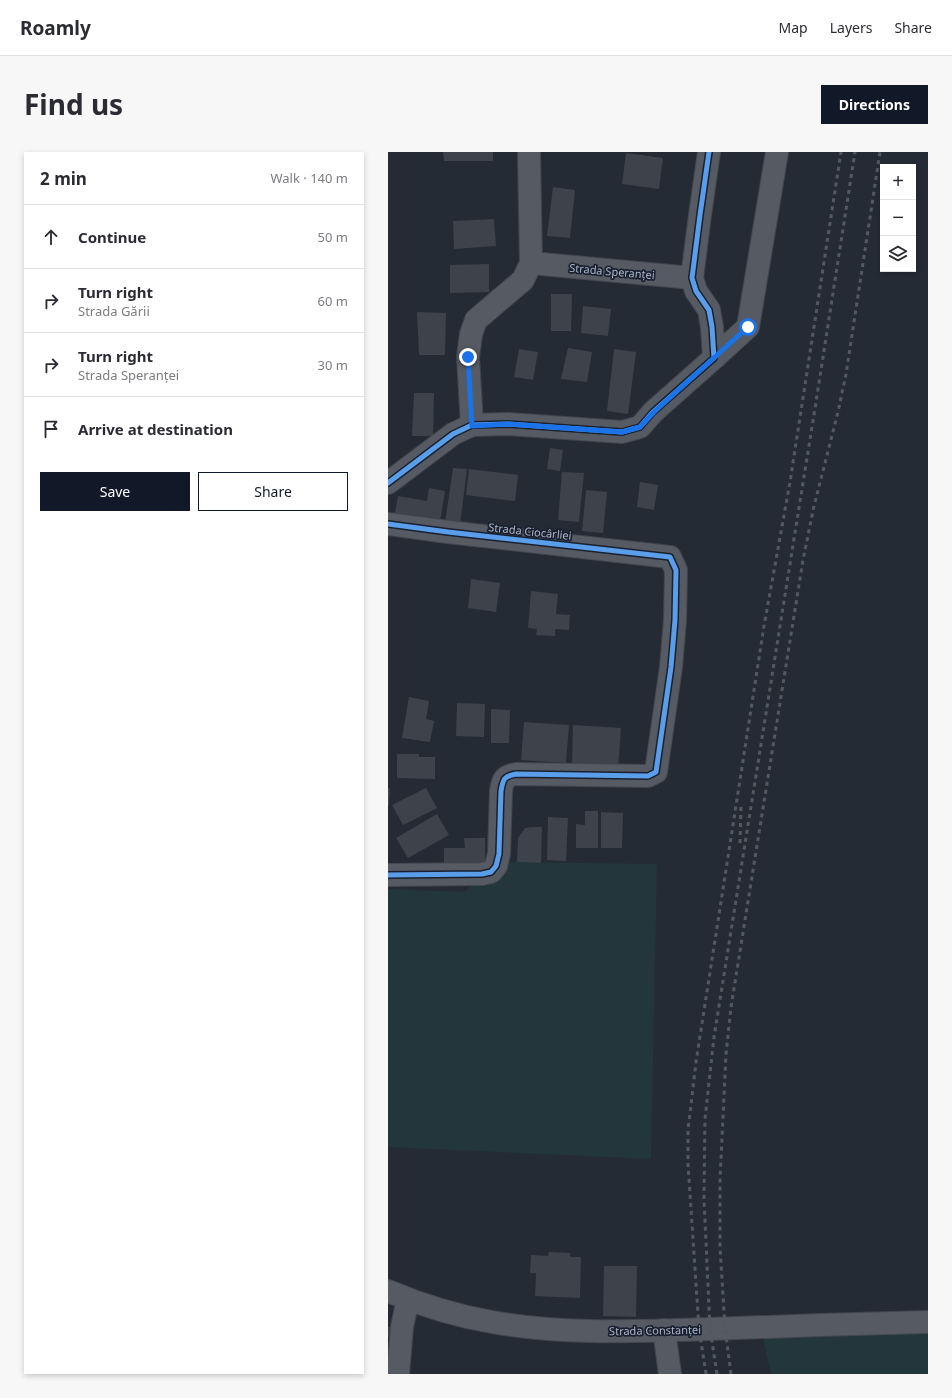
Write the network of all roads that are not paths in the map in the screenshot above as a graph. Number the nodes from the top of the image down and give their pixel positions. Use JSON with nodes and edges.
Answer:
{"nodes":[{"id":1,"x":530,"y":152,"type":"edge"},
{"id":2,"x":709,"y":152,"type":"edge"},
{"id":3,"x":777,"y":152,"type":"edge"},
{"id":4,"x":531,"y":263,"type":"junction"},
{"id":5,"x":692,"y":278,"type":"junction"},
{"id":6,"x":714,"y":358,"type":"junction"},
{"id":7,"x":472,"y":426,"type":"junction"},
{"id":8,"x":388,"y":483,"type":"edge"},
{"id":9,"x":388,"y":524,"type":"edge"},
{"id":10,"x":388,"y":875,"type":"edge"},
{"id":11,"x":398,"y":1295,"type":"edge"},
{"id":12,"x":928,"y":1322,"type":"edge"},
{"id":13,"x":664,"y":1330,"type":"junction"},
{"id":14,"x":398,"y":1374,"type":"edge"},
{"id":15,"x":670,"y":1374,"type":"edge"}],
"edges":[{"from":1,"to":4,"type":"street"},
{"from":2,"to":5,"type":"street"},
{"from":3,"to":6,"type":"street"},
{"from":4,"to":5,"type":"street","name":"Strada Speranței"},
{"from":4,"to":7,"type":"street"},
{"from":5,"to":6,"type":"street"},
{"from":6,"to":7,"type":"street"},
{"from":7,"to":8,"type":"street"},
{"from":9,"to":10,"type":"street","name":"Strada Ciocârliei"},
{"from":11,"to":13,"type":"street","name":"Strada Constanței"},
{"from":11,"to":14,"type":"street"},
{"from":12,"to":13,"type":"street","name":"Strada Constanței"},
{"from":13,"to":15,"type":"street"}]}
